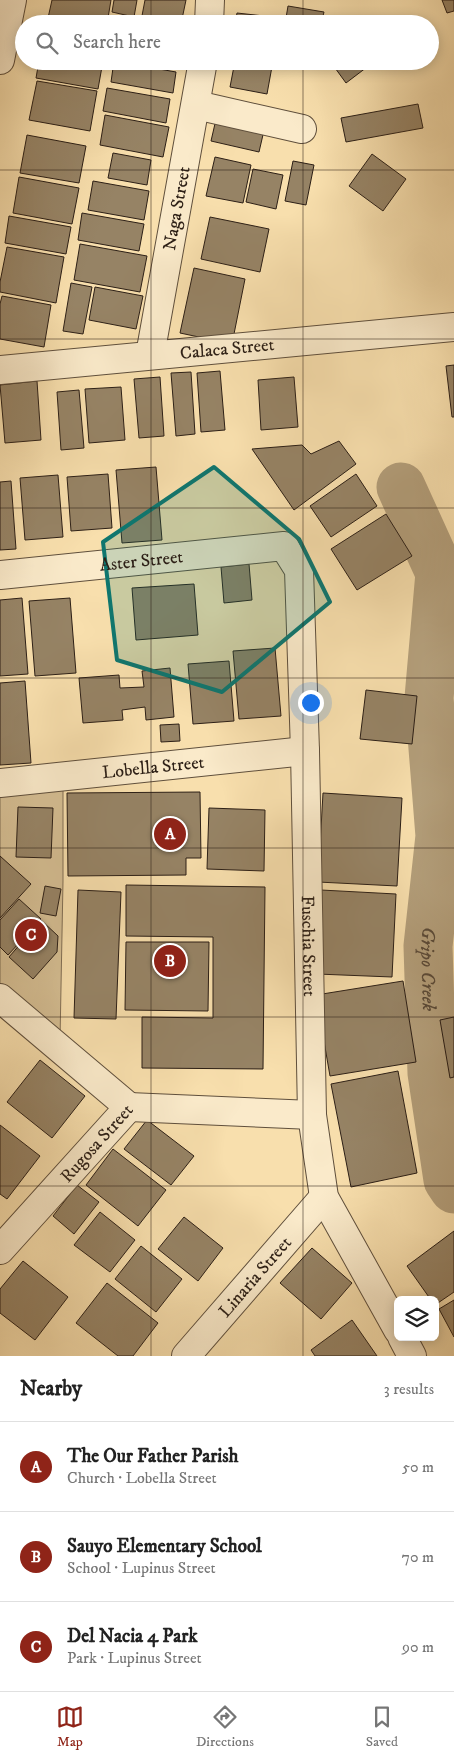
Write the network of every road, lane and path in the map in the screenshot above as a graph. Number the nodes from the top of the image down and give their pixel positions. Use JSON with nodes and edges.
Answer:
{"nodes":[{"id":1,"x":12,"y":0,"type":"edge"},
{"id":2,"x":210,"y":0,"type":"edge"},
{"id":3,"x":209,"y":15,"type":"edge"},
{"id":4,"x":0,"y":60,"type":"edge"},
{"id":5,"x":202,"y":70,"type":"edge"},
{"id":6,"x":196,"y":105,"type":"junction"},
{"id":7,"x":302,"y":129,"type":"dead end"},
{"id":8,"x":454,"y":327,"type":"edge"},
{"id":9,"x":150,"y":355,"type":"junction"},
{"id":10,"x":0,"y":370,"type":"edge"},
{"id":11,"x":284,"y":546,"type":"joint"},
{"id":12,"x":0,"y":575,"type":"edge"},
{"id":13,"x":305,"y":751,"type":"junction"},
{"id":14,"x":0,"y":783,"type":"edge"},
{"id":15,"x":0,"y":998,"type":"edge"},
{"id":16,"x":128,"y":1107,"type":"junction"},
{"id":17,"x":312,"y":1115,"type":"junction"},
{"id":18,"x":324,"y":1197,"type":"junction"},
{"id":19,"x":2,"y":1244,"type":"edge"},
{"id":20,"x":394,"y":1323,"type":"edge"},
{"id":21,"x":404,"y":1341,"type":"edge"},
{"id":22,"x":186,"y":1356,"type":"edge"},
{"id":23,"x":412,"y":1356,"type":"edge"}],
"edges":[{"from":1,"to":4,"type":"street"},
{"from":2,"to":3,"type":"street"},
{"from":5,"to":6,"type":"street","name":"Naga Street"},
{"from":6,"to":7,"type":"street"},
{"from":6,"to":9,"type":"street","name":"Naga Street"},
{"from":8,"to":9,"type":"street","name":"Calaca Street"},
{"from":9,"to":10,"type":"street","name":"Calaca Street"},
{"from":11,"to":12,"type":"street","name":"Aster Street"},
{"from":11,"to":13,"type":"street","name":"Fuschia Street"},
{"from":13,"to":14,"type":"street","name":"Lobella Street"},
{"from":13,"to":17,"type":"street","name":"Fuschia Street"},
{"from":15,"to":16,"type":"street"},
{"from":16,"to":17,"type":"street","name":"Rugosa Street"},
{"from":16,"to":19,"type":"street","name":"Rugosa Street"},
{"from":17,"to":18,"type":"street","name":"Fuschia Street"},
{"from":18,"to":20,"type":"street","name":"Fuschia Street"},
{"from":18,"to":22,"type":"street","name":"Linaria Street"},
{"from":21,"to":23,"type":"street"}]}
